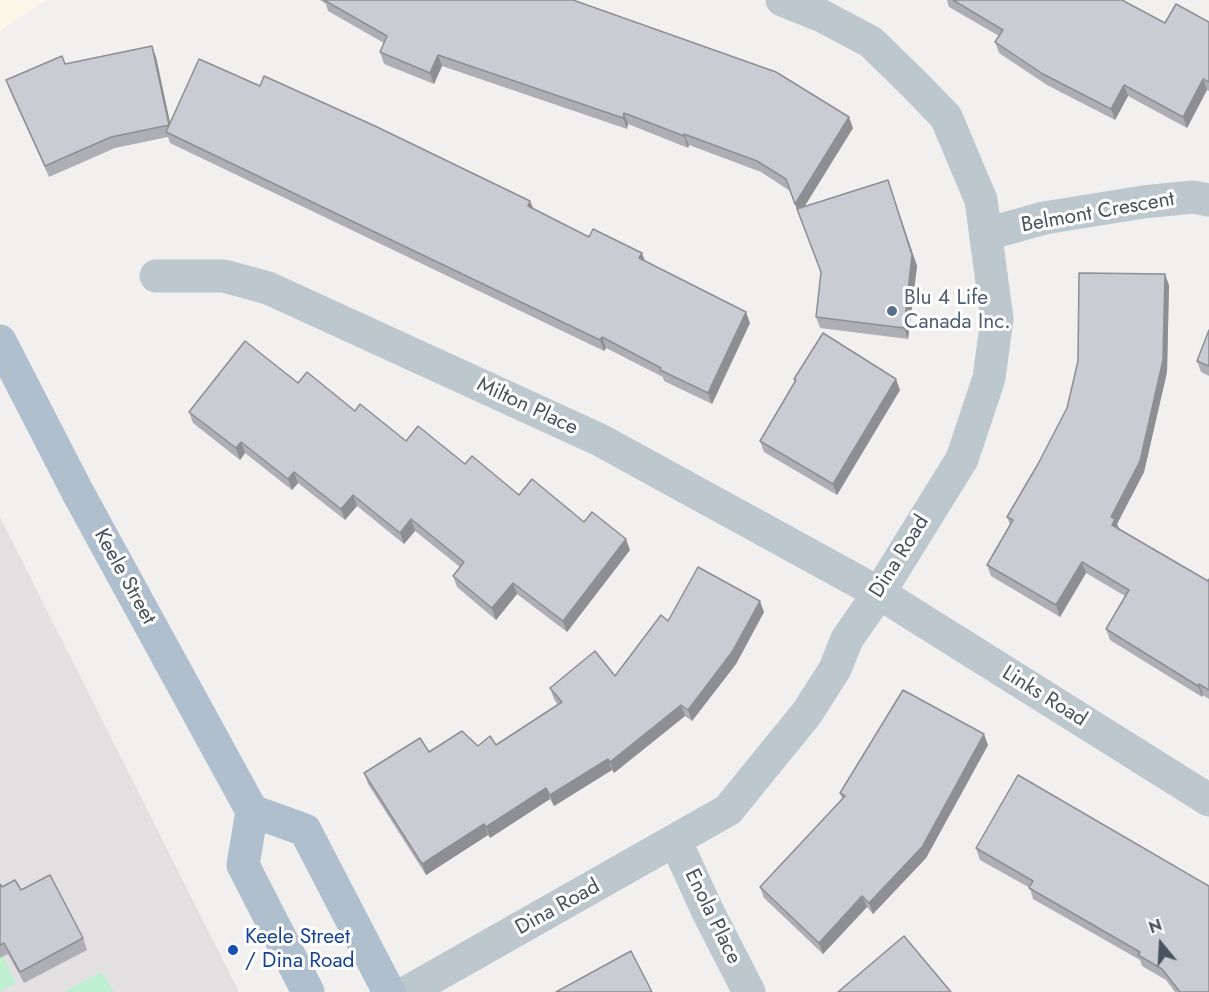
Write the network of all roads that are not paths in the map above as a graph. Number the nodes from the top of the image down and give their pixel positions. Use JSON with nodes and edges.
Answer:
{"nodes":[{"id":1,"x":782,"y":0,"type":"edge"},
{"id":2,"x":1209,"y":200,"type":"edge"},
{"id":3,"x":987,"y":234,"type":"junction"},
{"id":4,"x":156,"y":276,"type":"dead end"},
{"id":5,"x":0,"y":341,"type":"edge"},
{"id":6,"x":879,"y":593,"type":"junction"},
{"id":7,"x":1209,"y":800,"type":"edge"},
{"id":8,"x":252,"y":811,"type":"junction"},
{"id":9,"x":676,"y":842,"type":"junction"},
{"id":10,"x":308,"y":992,"type":"edge"},
{"id":11,"x":388,"y":992,"type":"edge"},
{"id":12,"x":407,"y":992,"type":"edge"},
{"id":13,"x":749,"y":992,"type":"edge"}],
"edges":[{"from":1,"to":3,"type":"street","name":"Dina Road"},
{"from":2,"to":3,"type":"street","name":"Belmont Crescent"},
{"from":3,"to":6,"type":"street","name":"Dina Road"},
{"from":4,"to":6,"type":"street","name":"Milton Place"},
{"from":5,"to":8,"type":"main road","name":"Keele Street"},
{"from":6,"to":7,"type":"street","name":"Links Road"},
{"from":6,"to":9,"type":"street","name":"Dina Road"},
{"from":8,"to":10,"type":"main road"},
{"from":8,"to":11,"type":"main road"},
{"from":9,"to":12,"type":"street","name":"Dina Road"},
{"from":9,"to":13,"type":"street","name":"Enola Place"}]}
